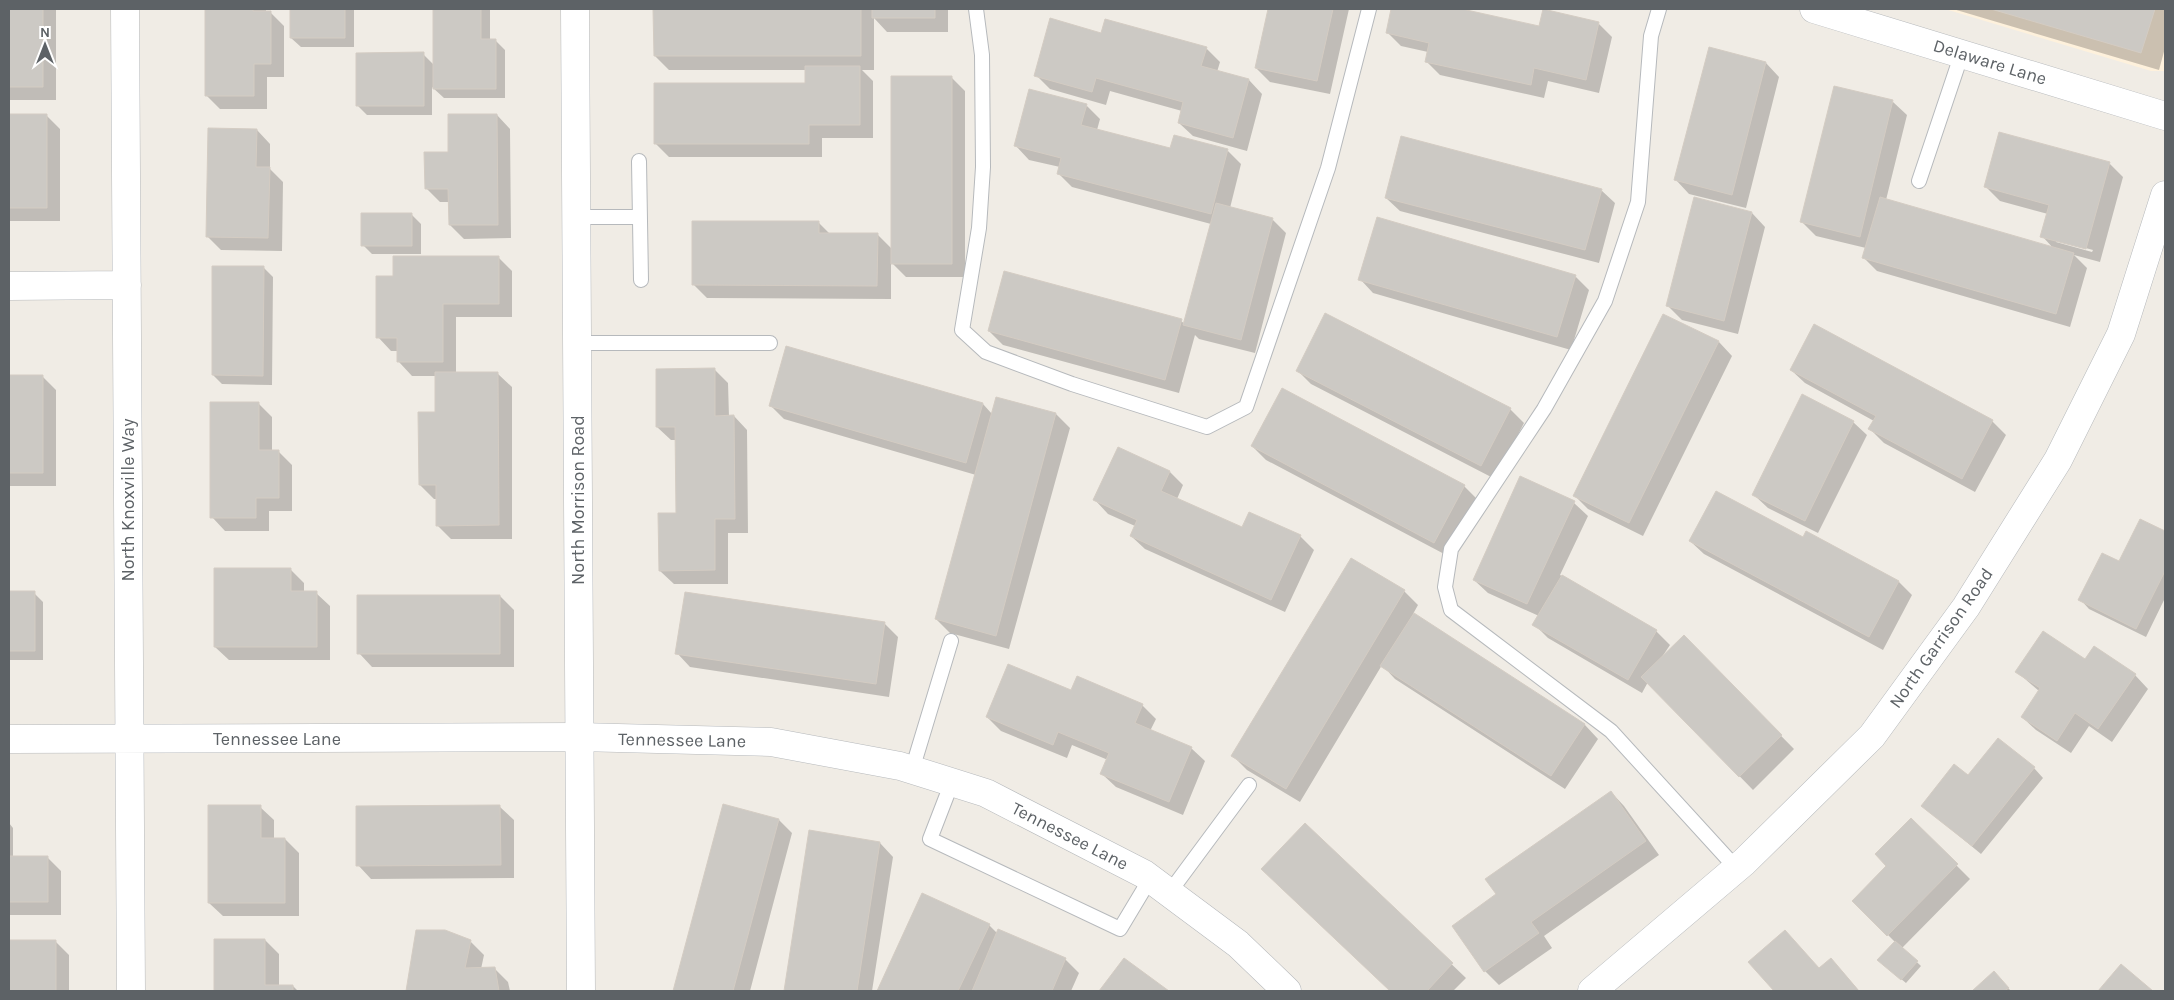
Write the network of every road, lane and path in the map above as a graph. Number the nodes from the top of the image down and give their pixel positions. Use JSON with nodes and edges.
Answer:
{"nodes":[{"id":1,"x":125,"y":9,"type":"edge"},
{"id":2,"x":576,"y":9,"type":"edge"},
{"id":3,"x":976,"y":9,"type":"edge"},
{"id":4,"x":1369,"y":9,"type":"edge"},
{"id":5,"x":1659,"y":9,"type":"edge"},
{"id":6,"x":1814,"y":9,"type":"edge"},
{"id":7,"x":1962,"y":54,"type":"junction"},
{"id":8,"x":2165,"y":116,"type":"edge"},
{"id":9,"x":639,"y":161,"type":"dead end"},
{"id":10,"x":1919,"y":181,"type":"dead end"},
{"id":11,"x":2165,"y":195,"type":"edge"},
{"id":12,"x":577,"y":217,"type":"junction"},
{"id":13,"x":640,"y":217,"type":"junction"},
{"id":14,"x":641,"y":280,"type":"dead end"},
{"id":15,"x":127,"y":285,"type":"junction"},
{"id":16,"x":9,"y":286,"type":"edge"},
{"id":17,"x":577,"y":343,"type":"junction"},
{"id":18,"x":770,"y":343,"type":"dead end"},
{"id":19,"x":951,"y":641,"type":"dead end"},
{"id":20,"x":579,"y":737,"type":"junction"},
{"id":21,"x":9,"y":739,"type":"edge"},
{"id":22,"x":128,"y":740,"type":"junction"},
{"id":23,"x":912,"y":770,"type":"junction"},
{"id":24,"x":952,"y":782,"type":"junction"},
{"id":25,"x":1249,"y":785,"type":"dead end"},
{"id":26,"x":1736,"y":868,"type":"junction"},
{"id":27,"x":1159,"y":886,"type":"junction"},
{"id":28,"x":132,"y":991,"type":"edge"},
{"id":29,"x":581,"y":991,"type":"edge"},
{"id":30,"x":1287,"y":991,"type":"edge"},
{"id":31,"x":1592,"y":991,"type":"edge"}],
"edges":[{"from":1,"to":15,"type":"street","name":"North Knoxville Way"},
{"from":2,"to":12,"type":"street","name":"North Morrison Road"},
{"from":3,"to":4,"type":"lane"},
{"from":5,"to":26,"type":"lane"},
{"from":6,"to":7,"type":"street","name":"Delaware Lane"},
{"from":7,"to":8,"type":"street","name":"Delaware Lane"},
{"from":7,"to":10,"type":"lane"},
{"from":9,"to":13,"type":"lane"},
{"from":11,"to":26,"type":"street","name":"North Garrison Road"},
{"from":12,"to":13,"type":"lane"},
{"from":12,"to":17,"type":"street","name":"North Morrison Road"},
{"from":13,"to":14,"type":"lane"},
{"from":15,"to":16,"type":"street"},
{"from":15,"to":22,"type":"street","name":"North Knoxville Way"},
{"from":17,"to":18,"type":"lane"},
{"from":17,"to":20,"type":"street","name":"North Morrison Road"},
{"from":19,"to":23,"type":"lane"},
{"from":20,"to":22,"type":"street","name":"Tennessee Lane"},
{"from":20,"to":23,"type":"street","name":"Tennessee Lane"},
{"from":20,"to":29,"type":"street","name":"North Morrison Road"},
{"from":21,"to":22,"type":"street","name":"Tennessee Lane"},
{"from":22,"to":28,"type":"street","name":"North Knoxville Way"},
{"from":23,"to":24,"type":"street","name":"Tennessee Lane"},
{"from":24,"to":27,"type":"street","name":"Tennessee Lane"},
{"from":24,"to":27,"type":"lane"},
{"from":25,"to":27,"type":"lane"},
{"from":26,"to":31,"type":"street","name":"North Garrison Road"},
{"from":27,"to":30,"type":"street","name":"Tennessee Lane"}]}
